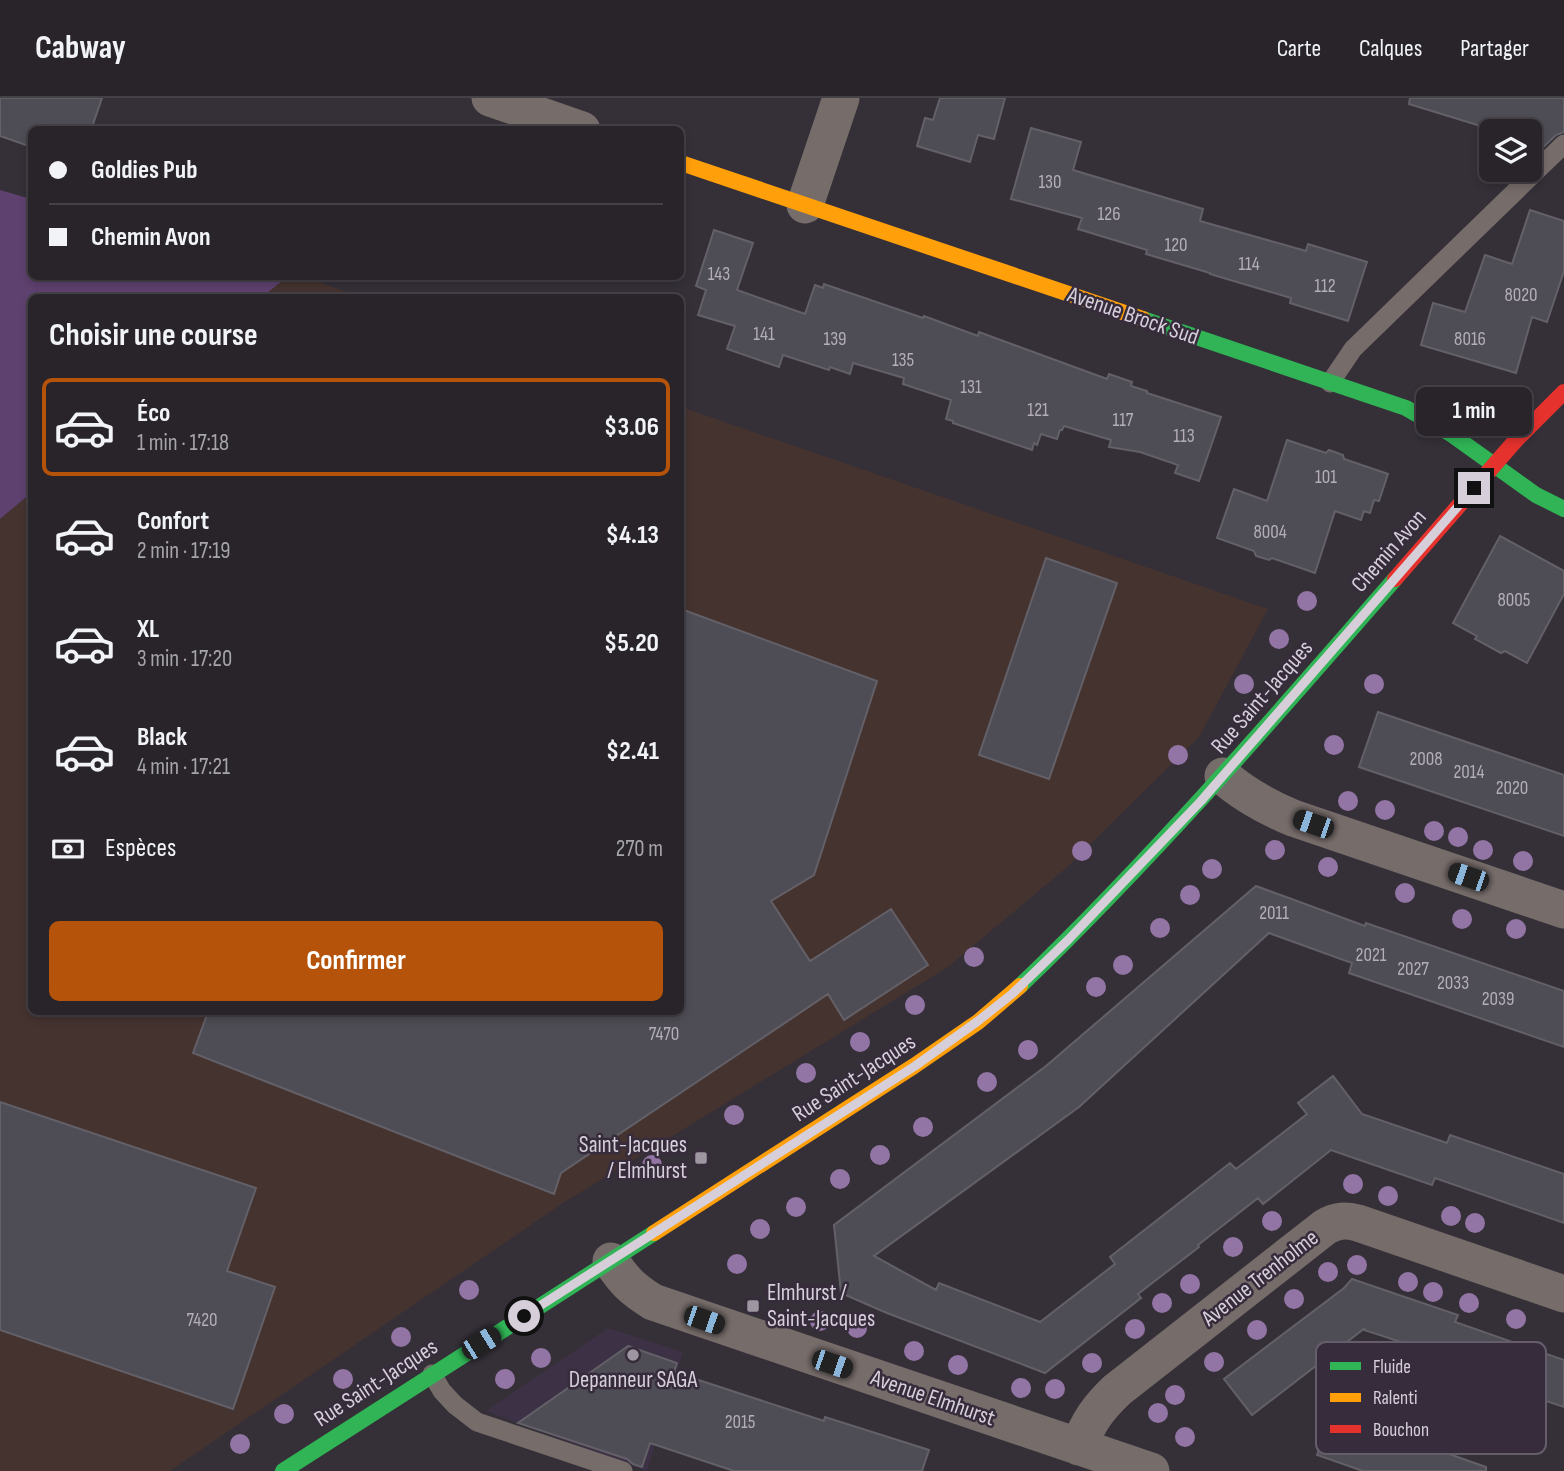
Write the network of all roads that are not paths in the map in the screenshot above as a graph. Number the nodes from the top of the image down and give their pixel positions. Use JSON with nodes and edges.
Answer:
{"nodes":[{"id":1,"x":490,"y":98,"type":"edge"},
{"id":2,"x":841,"y":98,"type":"edge"},
{"id":3,"x":570,"y":126,"type":"edge"},
{"id":4,"x":1564,"y":144,"type":"edge"},
{"id":5,"x":684,"y":164,"type":"edge"},
{"id":6,"x":805,"y":205,"type":"junction"},
{"id":7,"x":1330,"y":383,"type":"junction"},
{"id":8,"x":1564,"y":392,"type":"edge"},
{"id":9,"x":1494,"y":465,"type":"junction"},
{"id":10,"x":1564,"y":509,"type":"edge"},
{"id":11,"x":1362,"y":617,"type":"joint"},
{"id":12,"x":1223,"y":776,"type":"junction"},
{"id":13,"x":1564,"y":910,"type":"edge"},
{"id":14,"x":611,"y":1261,"type":"junction"},
{"id":15,"x":1564,"y":1294,"type":"edge"},
{"id":16,"x":432,"y":1374,"type":"junction"},
{"id":17,"x":1079,"y":1447,"type":"junction"},
{"id":18,"x":283,"y":1471,"type":"edge"},
{"id":19,"x":623,"y":1471,"type":"edge"},
{"id":20,"x":1151,"y":1471,"type":"edge"}],
"edges":[{"from":1,"to":3,"type":"street"},
{"from":2,"to":6,"type":"street"},
{"from":4,"to":7,"type":"lane"},
{"from":5,"to":6,"type":"main road","name":"Avenue Brock Sud"},
{"from":6,"to":7,"type":"main road","name":"Avenue Brock Sud"},
{"from":7,"to":9,"type":"main road","name":"Avenue Brock Sud"},
{"from":8,"to":9,"type":"main road","name":"Chemin Avon"},
{"from":9,"to":10,"type":"main road","name":"Avenue Brock Sud"},
{"from":9,"to":11,"type":"main road","name":"Chemin Avon"},
{"from":11,"to":12,"type":"main road","name":"Rue Saint-Jacques"},
{"from":12,"to":13,"type":"street"},
{"from":12,"to":14,"type":"main road","name":"Rue Saint-Jacques"},
{"from":14,"to":16,"type":"main road","name":"Rue Saint-Jacques"},
{"from":14,"to":17,"type":"street","name":"Avenue Elmhurst"},
{"from":15,"to":17,"type":"street","name":"Avenue Trenholme"},
{"from":16,"to":18,"type":"main road","name":"Rue Saint-Jacques"},
{"from":16,"to":19,"type":"lane"},
{"from":17,"to":20,"type":"street","name":"Avenue Elmhurst"}]}
